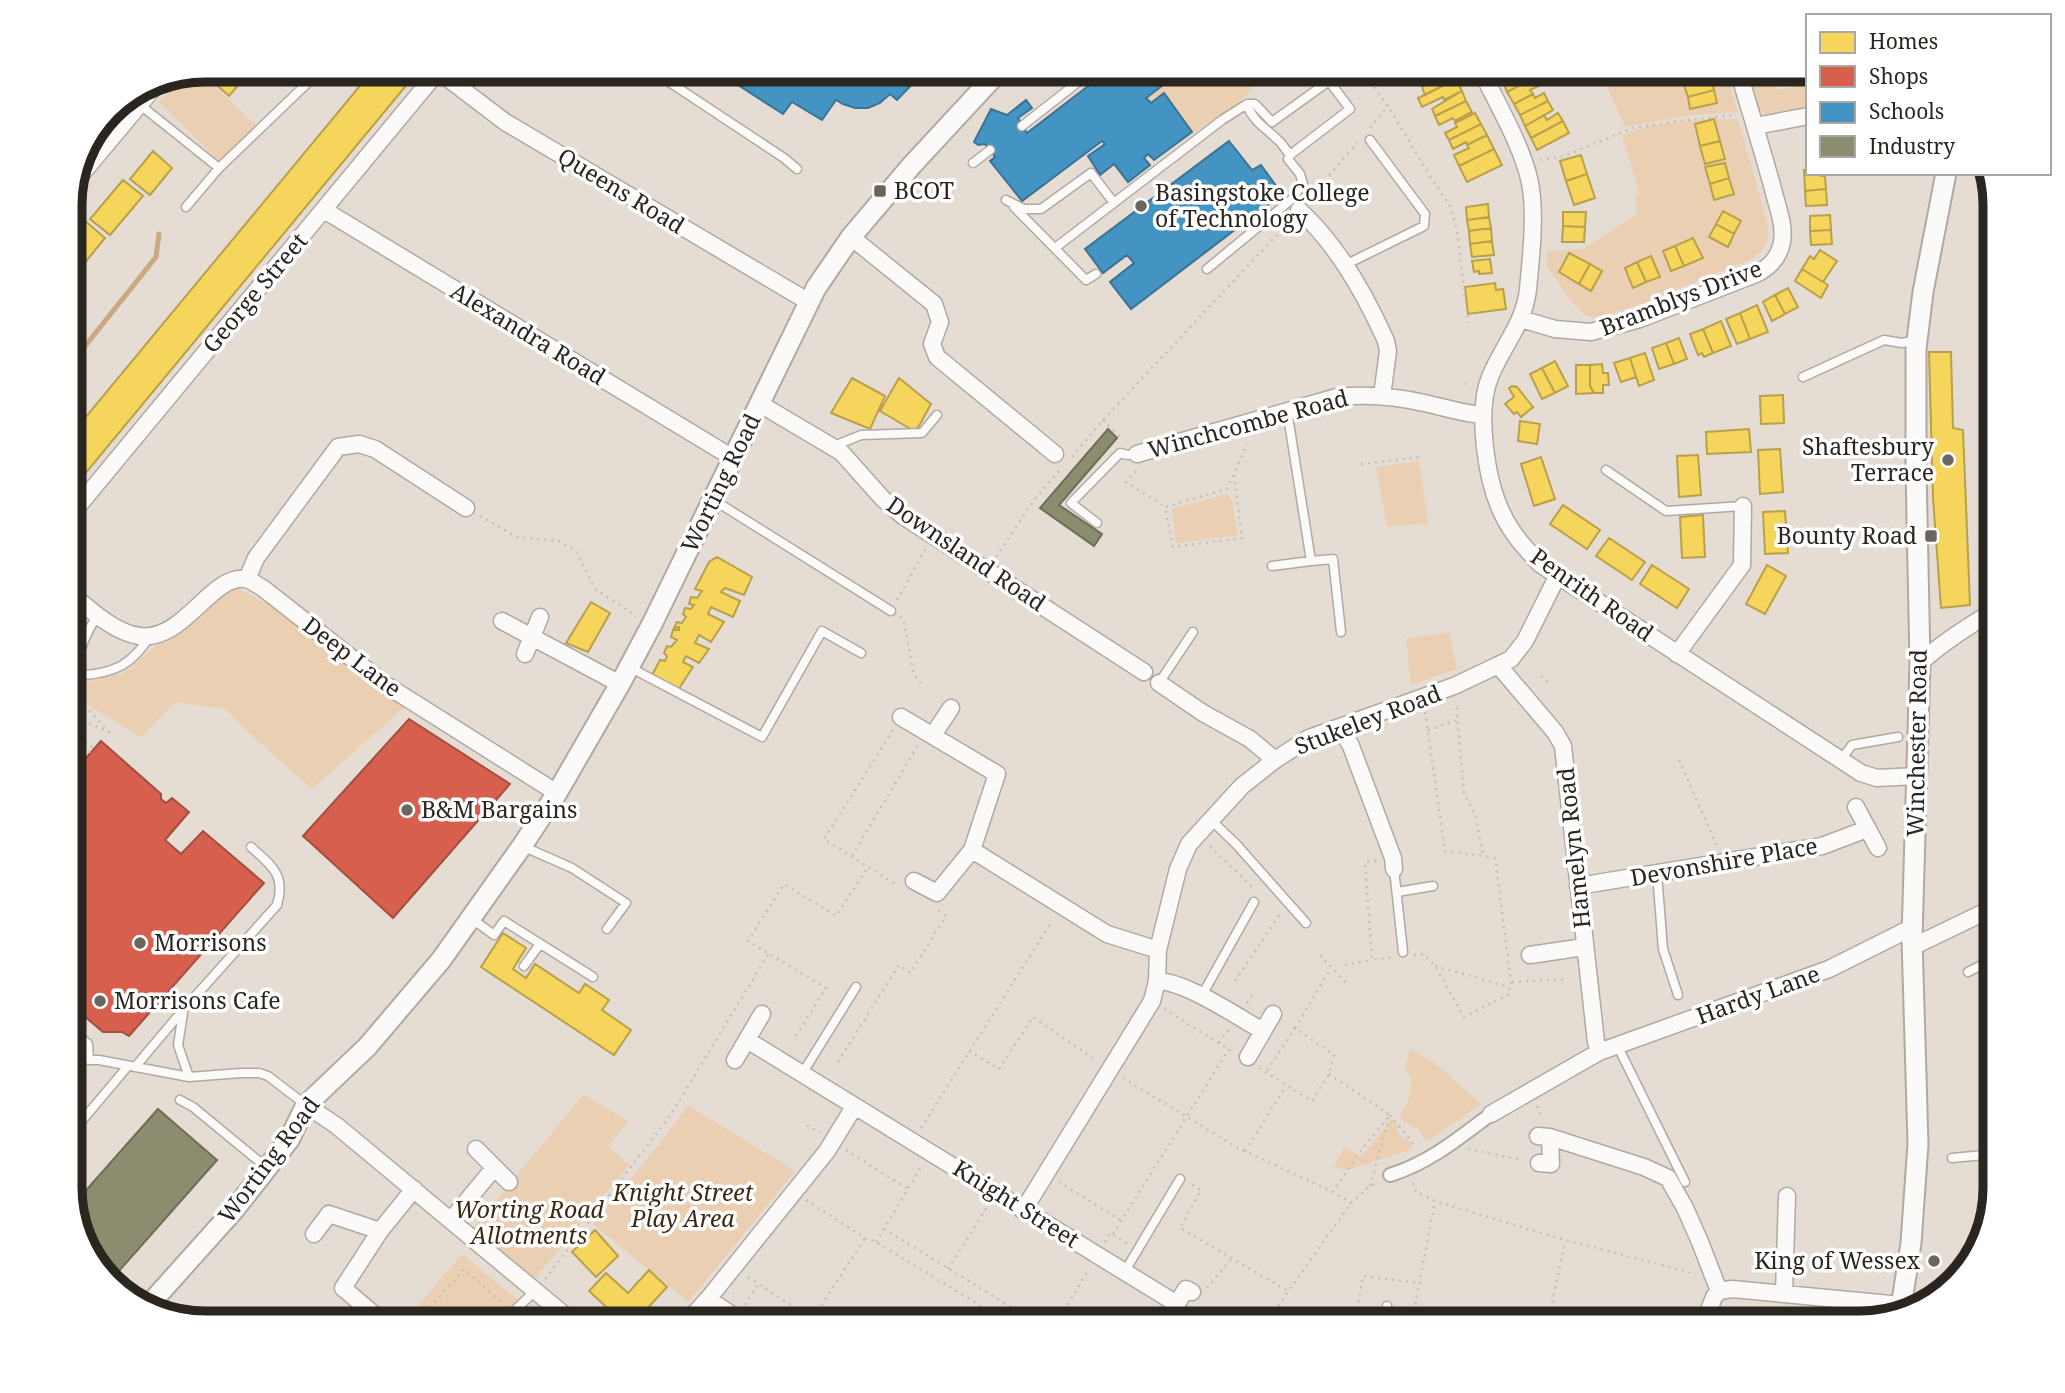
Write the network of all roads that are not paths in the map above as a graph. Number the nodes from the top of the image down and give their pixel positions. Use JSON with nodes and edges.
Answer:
{"nodes":[{"id":1,"x":1077,"y":82,"type":"edge"},
{"id":2,"x":1327,"y":82,"type":"edge"},
{"id":3,"x":1330,"y":82,"type":"edge"},
{"id":4,"x":1487,"y":82,"type":"edge"},
{"id":5,"x":1742,"y":82,"type":"edge"},
{"id":6,"x":308,"y":83,"type":"edge"},
{"id":7,"x":429,"y":83,"type":"edge"},
{"id":8,"x":454,"y":83,"type":"edge"},
{"id":9,"x":670,"y":83,"type":"edge"},
{"id":10,"x":988,"y":83,"type":"edge"},
{"id":11,"x":143,"y":100,"type":"edge"},
{"id":12,"x":139,"y":104,"type":"junction"},
{"id":13,"x":1247,"y":104,"type":"junction"},
{"id":14,"x":1806,"y":116,"type":"edge"},
{"id":15,"x":1022,"y":125,"type":"dead end"},
{"id":16,"x":1756,"y":126,"type":"junction"},
{"id":17,"x":1368,"y":137,"type":"road end"},
{"id":18,"x":990,"y":150,"type":"dead end"},
{"id":19,"x":1290,"y":155,"type":"junction"},
{"id":20,"x":973,"y":163,"type":"dead end"},
{"id":21,"x":90,"y":164,"type":"edge"},
{"id":22,"x":219,"y":168,"type":"junction"},
{"id":23,"x":797,"y":169,"type":"dead end"},
{"id":24,"x":1946,"y":175,"type":"edge"},
{"id":25,"x":1114,"y":203,"type":"junction"},
{"id":26,"x":186,"y":207,"type":"dead end"},
{"id":27,"x":324,"y":210,"type":"junction"},
{"id":28,"x":1300,"y":210,"type":"road end"},
{"id":29,"x":851,"y":237,"type":"junction"},
{"id":30,"x":1055,"y":248,"type":"junction"},
{"id":31,"x":1345,"y":265,"type":"junction"},
{"id":32,"x":1208,"y":269,"type":"dead end"},
{"id":33,"x":1096,"y":274,"type":"dead end"},
{"id":34,"x":808,"y":302,"type":"junction"},
{"id":35,"x":1521,"y":319,"type":"junction"},
{"id":36,"x":1917,"y":340,"type":"junction"},
{"id":37,"x":1802,"y":377,"type":"dead end"},
{"id":38,"x":1382,"y":396,"type":"junction"},
{"id":39,"x":760,"y":404,"type":"junction"},
{"id":40,"x":1287,"y":410,"type":"junction"},
{"id":41,"x":937,"y":415,"type":"dead end"},
{"id":42,"x":1483,"y":415,"type":"junction"},
{"id":43,"x":831,"y":447,"type":"junction"},
{"id":44,"x":733,"y":458,"type":"junction"},
{"id":45,"x":1061,"y":461,"type":"road end"},
{"id":46,"x":1138,"y":461,"type":"joint"},
{"id":47,"x":1606,"y":470,"type":"dead end"},
{"id":48,"x":712,"y":499,"type":"junction"},
{"id":49,"x":83,"y":500,"type":"edge"},
{"id":50,"x":1742,"y":506,"type":"joint"},
{"id":51,"x":466,"y":508,"type":"road end"},
{"id":52,"x":1097,"y":523,"type":"dead end"},
{"id":53,"x":1311,"y":561,"type":"junction"},
{"id":54,"x":1272,"y":566,"type":"dead end"},
{"id":55,"x":1559,"y":575,"type":"junction"},
{"id":56,"x":247,"y":579,"type":"junction"},
{"id":57,"x":83,"y":603,"type":"edge"},
{"id":58,"x":891,"y":611,"type":"road end"},
{"id":59,"x":98,"y":615,"type":"junction"},
{"id":60,"x":540,"y":617,"type":"dead end"},
{"id":61,"x":1983,"y":618,"type":"edge"},
{"id":62,"x":502,"y":621,"type":"dead end"},
{"id":63,"x":1193,"y":632,"type":"dead end"},
{"id":64,"x":1341,"y":632,"type":"dead end"},
{"id":65,"x":150,"y":636,"type":"junction"},
{"id":66,"x":532,"y":636,"type":"junction"},
{"id":67,"x":83,"y":643,"type":"edge"},
{"id":68,"x":861,"y":653,"type":"dead end"},
{"id":69,"x":525,"y":654,"type":"dead end"},
{"id":70,"x":1677,"y":654,"type":"junction"},
{"id":71,"x":1920,"y":663,"type":"junction"},
{"id":72,"x":1499,"y":666,"type":"junction"},
{"id":73,"x":1144,"y":672,"type":"dead end"},
{"id":74,"x":83,"y":674,"type":"edge"},
{"id":75,"x":624,"y":675,"type":"junction"},
{"id":76,"x":1159,"y":683,"type":"joint"},
{"id":77,"x":951,"y":708,"type":"dead end"},
{"id":78,"x":899,"y":721,"type":"road end"},
{"id":79,"x":1341,"y":728,"type":"junction"},
{"id":80,"x":929,"y":733,"type":"junction"},
{"id":81,"x":1898,"y":737,"type":"dead end"},
{"id":82,"x":1275,"y":760,"type":"junction"},
{"id":83,"x":1841,"y":760,"type":"junction"},
{"id":84,"x":1917,"y":776,"type":"junction"},
{"id":85,"x":557,"y":793,"type":"junction"},
{"id":86,"x":1856,"y":807,"type":"dead end"},
{"id":87,"x":1211,"y":819,"type":"junction"},
{"id":88,"x":1867,"y":829,"type":"junction"},
{"id":89,"x":522,"y":846,"type":"junction"},
{"id":90,"x":251,"y":847,"type":"dead end"},
{"id":91,"x":1878,"y":849,"type":"dead end"},
{"id":92,"x":972,"y":850,"type":"junction"},
{"id":93,"x":1394,"y":864,"type":"joint"},
{"id":94,"x":1657,"y":873,"type":"junction"},
{"id":95,"x":908,"y":884,"type":"road end"},
{"id":96,"x":1433,"y":886,"type":"dead end"},
{"id":97,"x":1578,"y":886,"type":"junction"},
{"id":98,"x":1397,"y":891,"type":"junction"},
{"id":99,"x":1254,"y":902,"type":"dead end"},
{"id":100,"x":1983,"y":913,"type":"edge"},
{"id":101,"x":471,"y":919,"type":"junction"},
{"id":102,"x":1306,"y":923,"type":"dead end"},
{"id":103,"x":1913,"y":927,"type":"junction"},
{"id":104,"x":607,"y":929,"type":"dead end"},
{"id":105,"x":540,"y":944,"type":"junction"},
{"id":106,"x":1584,"y":947,"type":"junction"},
{"id":107,"x":1912,"y":947,"type":"junction"},
{"id":108,"x":1158,"y":950,"type":"junction"},
{"id":109,"x":1404,"y":955,"type":"road end"},
{"id":110,"x":1530,"y":956,"type":"dead end"},
{"id":111,"x":1983,"y":964,"type":"edge"},
{"id":112,"x":524,"y":966,"type":"dead end"},
{"id":113,"x":1968,"y":972,"type":"dead end"},
{"id":114,"x":593,"y":977,"type":"dead end"},
{"id":115,"x":1157,"y":981,"type":"junction"},
{"id":116,"x":856,"y":987,"type":"dead end"},
{"id":117,"x":1678,"y":995,"type":"dead end"},
{"id":118,"x":1201,"y":997,"type":"junction"},
{"id":119,"x":183,"y":1010,"type":"junction"},
{"id":120,"x":762,"y":1014,"type":"dead end"},
{"id":121,"x":1273,"y":1014,"type":"dead end"},
{"id":122,"x":1264,"y":1031,"type":"junction"},
{"id":123,"x":83,"y":1039,"type":"edge"},
{"id":124,"x":747,"y":1040,"type":"junction"},
{"id":125,"x":1618,"y":1046,"type":"junction"},
{"id":126,"x":1599,"y":1052,"type":"junction"},
{"id":127,"x":735,"y":1060,"type":"dead end"},
{"id":128,"x":1252,"y":1062,"type":"road end"},
{"id":129,"x":132,"y":1067,"type":"junction"},
{"id":130,"x":802,"y":1075,"type":"junction"},
{"id":131,"x":189,"y":1077,"type":"junction"},
{"id":132,"x":180,"y":1100,"type":"dead end"},
{"id":133,"x":306,"y":1105,"type":"junction"},
{"id":134,"x":854,"y":1107,"type":"junction"},
{"id":135,"x":1491,"y":1115,"type":"joint"},
{"id":136,"x":83,"y":1121,"type":"edge"},
{"id":137,"x":475,"y":1149,"type":"dead end"},
{"id":138,"x":1983,"y":1155,"type":"edge"},
{"id":139,"x":1952,"y":1158,"type":"dead end"},
{"id":140,"x":1539,"y":1163,"type":"road end"},
{"id":141,"x":267,"y":1168,"type":"junction"},
{"id":142,"x":494,"y":1168,"type":"junction"},
{"id":143,"x":1390,"y":1175,"type":"road end"},
{"id":144,"x":1180,"y":1179,"type":"road end"},
{"id":145,"x":509,"y":1182,"type":"dead end"},
{"id":146,"x":1685,"y":1182,"type":"dead end"},
{"id":147,"x":414,"y":1189,"type":"junction"},
{"id":148,"x":1787,"y":1196,"type":"dead end"},
{"id":149,"x":1023,"y":1211,"type":"junction"},
{"id":150,"x":451,"y":1220,"type":"junction"},
{"id":151,"x":380,"y":1231,"type":"junction"},
{"id":152,"x":314,"y":1234,"type":"dead end"},
{"id":153,"x":1125,"y":1271,"type":"junction"},
{"id":154,"x":536,"y":1290,"type":"junction"},
{"id":155,"x":1199,"y":1291,"type":"road end"},
{"id":156,"x":1719,"y":1291,"type":"junction"},
{"id":157,"x":1784,"y":1293,"type":"junction"},
{"id":158,"x":154,"y":1299,"type":"edge"},
{"id":159,"x":708,"y":1299,"type":"junction"},
{"id":160,"x":1906,"y":1301,"type":"edge"},
{"id":161,"x":1177,"y":1304,"type":"junction"},
{"id":162,"x":1898,"y":1304,"type":"edge"},
{"id":163,"x":1387,"y":1306,"type":"road end"},
{"id":164,"x":370,"y":1311,"type":"edge"},
{"id":165,"x":515,"y":1311,"type":"edge"},
{"id":166,"x":560,"y":1311,"type":"edge"},
{"id":167,"x":697,"y":1311,"type":"edge"},
{"id":168,"x":726,"y":1311,"type":"edge"},
{"id":169,"x":1173,"y":1311,"type":"edge"},
{"id":170,"x":1386,"y":1311,"type":"edge"},
{"id":171,"x":1709,"y":1311,"type":"edge"}],
"edges":[{"from":1,"to":15,"type":"lane"},
{"from":2,"to":13,"type":"lane"},
{"from":3,"to":19,"type":"lane"},
{"from":4,"to":35,"type":"street","name":"Penrith Road"},
{"from":5,"to":16,"type":"street","name":"Bramblys Drive"},
{"from":6,"to":22,"type":"lane"},
{"from":7,"to":27,"type":"street","name":"George Street"},
{"from":8,"to":34,"type":"street","name":"Queens Road"},
{"from":9,"to":23,"type":"lane"},
{"from":10,"to":29,"type":"street","name":"Worting Road"},
{"from":11,"to":12,"type":"street"},
{"from":12,"to":21,"type":"street"},
{"from":12,"to":22,"type":"lane"},
{"from":13,"to":19,"type":"lane"},
{"from":13,"to":25,"type":"lane"},
{"from":14,"to":16,"type":"street"},
{"from":16,"to":35,"type":"street","name":"Bramblys Drive"},
{"from":17,"to":31,"type":"lane"},
{"from":18,"to":20,"type":"lane"},
{"from":19,"to":32,"type":"lane"},
{"from":22,"to":26,"type":"lane"},
{"from":24,"to":36,"type":"street","name":"Winchester Road"},
{"from":25,"to":30,"type":"lane"},
{"from":25,"to":30,"type":"lane"},
{"from":27,"to":44,"type":"street","name":"Alexandra Road"},
{"from":27,"to":49,"type":"street","name":"George Street"},
{"from":28,"to":31,"type":"street"},
{"from":29,"to":34,"type":"street","name":"Worting Road"},
{"from":29,"to":45,"type":"street"},
{"from":30,"to":33,"type":"lane"},
{"from":31,"to":38,"type":"street"},
{"from":34,"to":39,"type":"street","name":"Worting Road"},
{"from":35,"to":42,"type":"street","name":"Penrith Road"},
{"from":36,"to":37,"type":"lane"},
{"from":36,"to":71,"type":"street","name":"Winchester Road"},
{"from":38,"to":40,"type":"street","name":"Winchcombe Road"},
{"from":38,"to":42,"type":"street","name":"Winchcombe Road"},
{"from":39,"to":43,"type":"street","name":"Downsland Road"},
{"from":39,"to":44,"type":"street","name":"Worting Road"},
{"from":40,"to":46,"type":"street","name":"Winchcombe Road"},
{"from":40,"to":53,"type":"lane"},
{"from":41,"to":43,"type":"lane"},
{"from":42,"to":55,"type":"street","name":"Penrith Road"},
{"from":43,"to":73,"type":"street","name":"Downsland Road"},
{"from":44,"to":48,"type":"street","name":"Worting Road"},
{"from":46,"to":52,"type":"lane"},
{"from":47,"to":50,"type":"lane"},
{"from":48,"to":58,"type":"lane"},
{"from":48,"to":75,"type":"street","name":"Worting Road"},
{"from":50,"to":70,"type":"street"},
{"from":51,"to":56,"type":"street"},
{"from":53,"to":54,"type":"lane"},
{"from":53,"to":64,"type":"lane"},
{"from":55,"to":70,"type":"street","name":"Penrith Road"},
{"from":55,"to":72,"type":"street","name":"Stukeley Road"},
{"from":56,"to":65,"type":"street"},
{"from":56,"to":85,"type":"street","name":"Deep Lane"},
{"from":57,"to":59,"type":"street"},
{"from":59,"to":65,"type":"street"},
{"from":59,"to":67,"type":"lane"},
{"from":60,"to":66,"type":"street"},
{"from":61,"to":71,"type":"street"},
{"from":62,"to":66,"type":"street"},
{"from":63,"to":76,"type":"lane"},
{"from":65,"to":74,"type":"lane"},
{"from":66,"to":69,"type":"street"},
{"from":66,"to":75,"type":"street"},
{"from":68,"to":75,"type":"lane"},
{"from":70,"to":83,"type":"street","name":"Penrith Road"},
{"from":71,"to":84,"type":"street","name":"Winchester Road"},
{"from":72,"to":79,"type":"street","name":"Stukeley Road"},
{"from":72,"to":97,"type":"street","name":"Hamelyn Road"},
{"from":75,"to":85,"type":"street","name":"Worting Road"},
{"from":76,"to":82,"type":"street"},
{"from":77,"to":80,"type":"street"},
{"from":78,"to":80,"type":"street"},
{"from":79,"to":82,"type":"street","name":"Stukeley Road"},
{"from":79,"to":93,"type":"street"},
{"from":80,"to":92,"type":"street"},
{"from":81,"to":83,"type":"lane"},
{"from":82,"to":87,"type":"street","name":"Stukeley Road"},
{"from":83,"to":84,"type":"street","name":"Penrith Road"},
{"from":84,"to":103,"type":"street","name":"Winchester Road"},
{"from":85,"to":89,"type":"street","name":"Worting Road"},
{"from":86,"to":88,"type":"street"},
{"from":87,"to":102,"type":"lane"},
{"from":87,"to":108,"type":"street","name":"Stukeley Road"},
{"from":88,"to":91,"type":"street"},
{"from":88,"to":94,"type":"street","name":"Devonshire Place"},
{"from":89,"to":101,"type":"street","name":"Worting Road"},
{"from":89,"to":104,"type":"lane"},
{"from":90,"to":119,"type":"lane"},
{"from":92,"to":95,"type":"street"},
{"from":92,"to":108,"type":"street"},
{"from":93,"to":98,"type":"lane"},
{"from":94,"to":97,"type":"street","name":"Devonshire Place"},
{"from":94,"to":117,"type":"lane"},
{"from":96,"to":98,"type":"lane"},
{"from":97,"to":106,"type":"street","name":"Hamelyn Road"},
{"from":98,"to":109,"type":"lane"},
{"from":99,"to":118,"type":"lane"},
{"from":100,"to":107,"type":"street"},
{"from":101,"to":105,"type":"lane"},
{"from":101,"to":133,"type":"street","name":"Worting Road"},
{"from":103,"to":107,"type":"street","name":"Winchester Road"},
{"from":103,"to":125,"type":"street","name":"Hardy Lane"},
{"from":105,"to":112,"type":"lane"},
{"from":105,"to":114,"type":"lane"},
{"from":106,"to":110,"type":"street"},
{"from":106,"to":126,"type":"street","name":"Hamelyn Road"},
{"from":107,"to":160,"type":"street","name":"Winchester Road"},
{"from":108,"to":115,"type":"street","name":"Stukeley Road"},
{"from":111,"to":113,"type":"lane"},
{"from":115,"to":118,"type":"street"},
{"from":115,"to":149,"type":"street","name":"Stukeley Road"},
{"from":116,"to":130,"type":"lane"},
{"from":118,"to":122,"type":"street"},
{"from":119,"to":129,"type":"lane"},
{"from":119,"to":131,"type":"lane"},
{"from":120,"to":124,"type":"street"},
{"from":121,"to":122,"type":"street"},
{"from":122,"to":128,"type":"street"},
{"from":123,"to":129,"type":"lane"},
{"from":124,"to":127,"type":"street"},
{"from":124,"to":130,"type":"street","name":"Knight Street"},
{"from":125,"to":126,"type":"street","name":"Hardy Lane"},
{"from":125,"to":146,"type":"lane"},
{"from":126,"to":135,"type":"street","name":"Hardy Lane"},
{"from":129,"to":131,"type":"lane"},
{"from":129,"to":136,"type":"lane"},
{"from":130,"to":134,"type":"street","name":"Knight Street"},
{"from":131,"to":133,"type":"lane"},
{"from":132,"to":141,"type":"lane"},
{"from":133,"to":141,"type":"street","name":"Worting Road"},
{"from":133,"to":147,"type":"street"},
{"from":134,"to":149,"type":"street","name":"Knight Street"},
{"from":134,"to":159,"type":"street"},
{"from":135,"to":143,"type":"street"},
{"from":137,"to":142,"type":"street"},
{"from":138,"to":139,"type":"lane"},
{"from":140,"to":156,"type":"street"},
{"from":141,"to":158,"type":"street","name":"Worting Road"},
{"from":142,"to":145,"type":"street"},
{"from":142,"to":150,"type":"street"},
{"from":144,"to":153,"type":"lane"},
{"from":147,"to":150,"type":"street"},
{"from":147,"to":151,"type":"street"},
{"from":148,"to":157,"type":"street"},
{"from":149,"to":153,"type":"street","name":"Knight Street"},
{"from":150,"to":154,"type":"street"},
{"from":151,"to":152,"type":"street"},
{"from":151,"to":164,"type":"street"},
{"from":153,"to":161,"type":"street","name":"Knight Street"},
{"from":154,"to":165,"type":"lane"},
{"from":154,"to":166,"type":"street"},
{"from":155,"to":161,"type":"street"},
{"from":156,"to":157,"type":"street"},
{"from":156,"to":171,"type":"street"},
{"from":157,"to":162,"type":"street"},
{"from":159,"to":167,"type":"street"},
{"from":159,"to":168,"type":"street"},
{"from":161,"to":169,"type":"street"},
{"from":163,"to":170,"type":"lane"}]}
